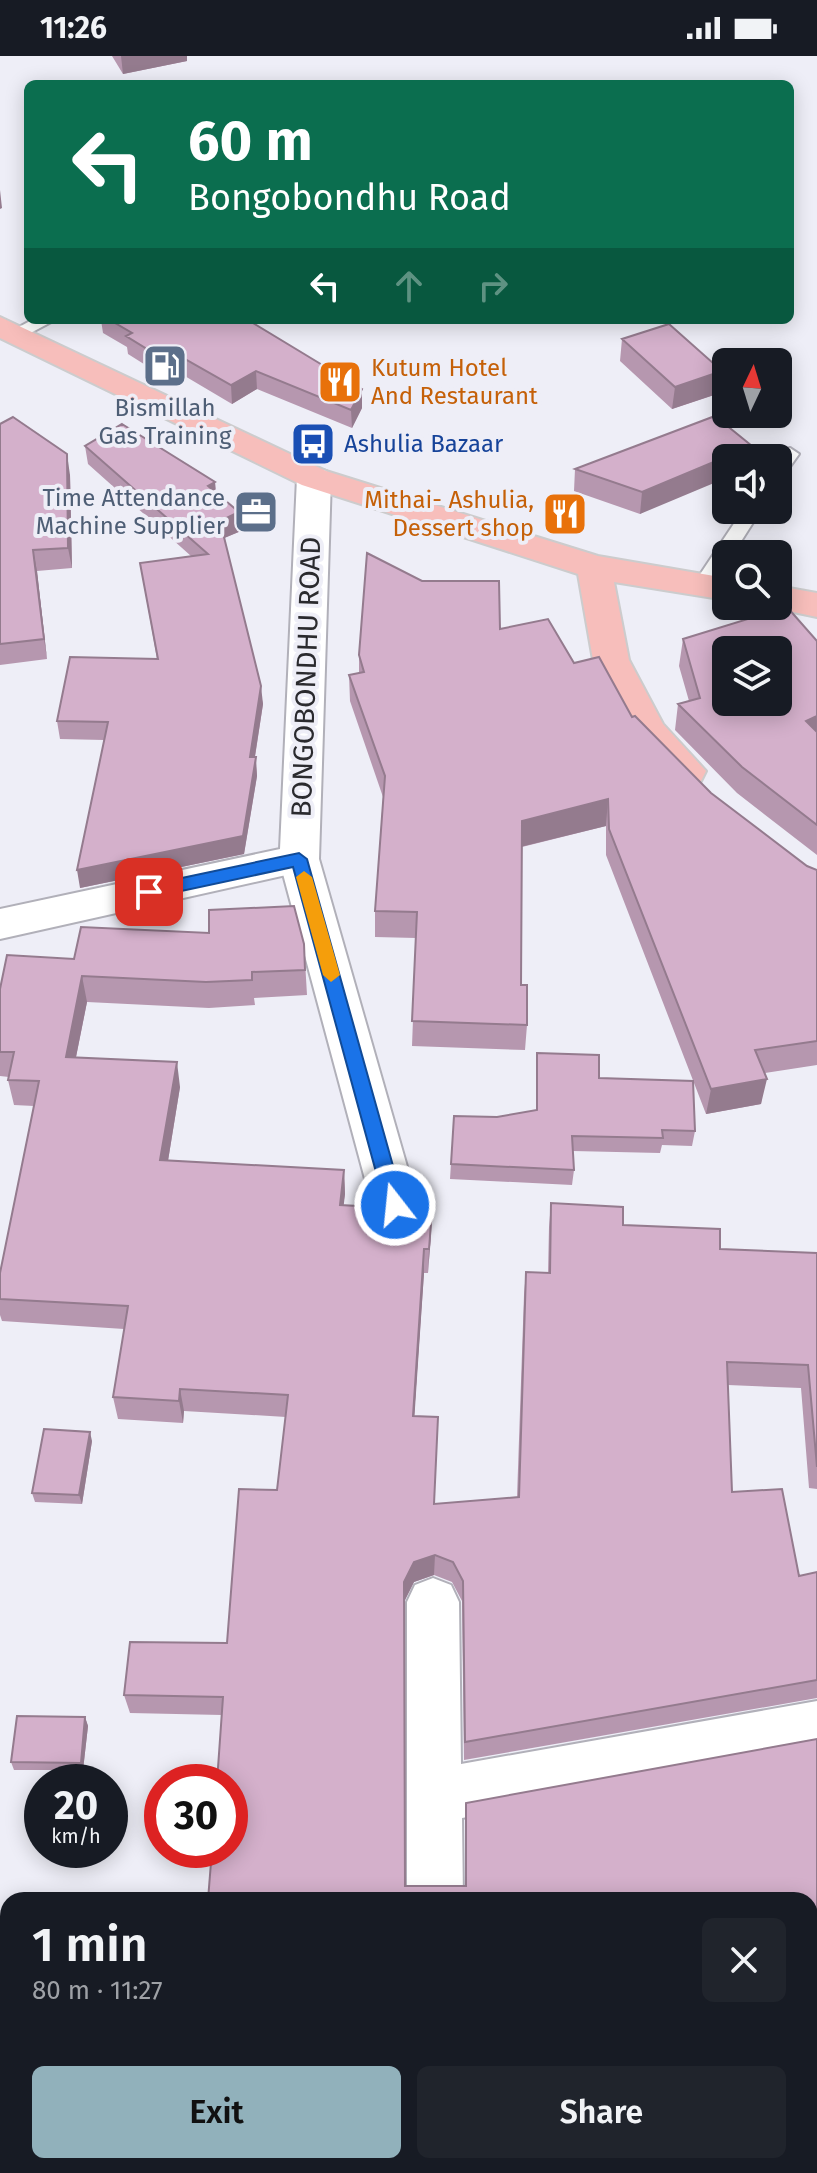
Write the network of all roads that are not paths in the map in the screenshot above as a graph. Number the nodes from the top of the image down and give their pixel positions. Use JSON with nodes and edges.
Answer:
{"nodes":[{"id":1,"x":30,"y":324,"type":"edge"},
{"id":2,"x":7,"y":330,"type":"edge"},
{"id":3,"x":314,"y":478,"type":"junction"},
{"id":4,"x":594,"y":567,"type":"junction"},
{"id":5,"x":712,"y":587,"type":"edge"},
{"id":6,"x":792,"y":601,"type":"edge"},
{"id":7,"x":817,"y":605,"type":"edge"},
{"id":8,"x":712,"y":797,"type":"edge"},
{"id":9,"x":299,"y":859,"type":"junction"},
{"id":10,"x":0,"y":924,"type":"edge"},
{"id":11,"x":395,"y":1205,"type":"edge"},
{"id":12,"x":433,"y":1602,"type":"dead end"},
{"id":13,"x":817,"y":1727,"type":"edge"},
{"id":14,"x":435,"y":1796,"type":"junction"},
{"id":15,"x":435,"y":1892,"type":"edge"}],
"edges":[{"from":1,"to":2,"type":"lane"},
{"from":2,"to":3,"type":"highway"},
{"from":3,"to":4,"type":"highway"},
{"from":3,"to":9,"type":"street","name":"BONGOBONDHU ROAD"},
{"from":4,"to":5,"type":"highway"},
{"from":4,"to":8,"type":"highway"},
{"from":6,"to":7,"type":"highway"},
{"from":9,"to":10,"type":"street"},
{"from":9,"to":11,"type":"street","name":"BONGOBONDHU ROAD"},
{"from":12,"to":14,"type":"street"},
{"from":13,"to":14,"type":"street"},
{"from":14,"to":15,"type":"street"}]}
